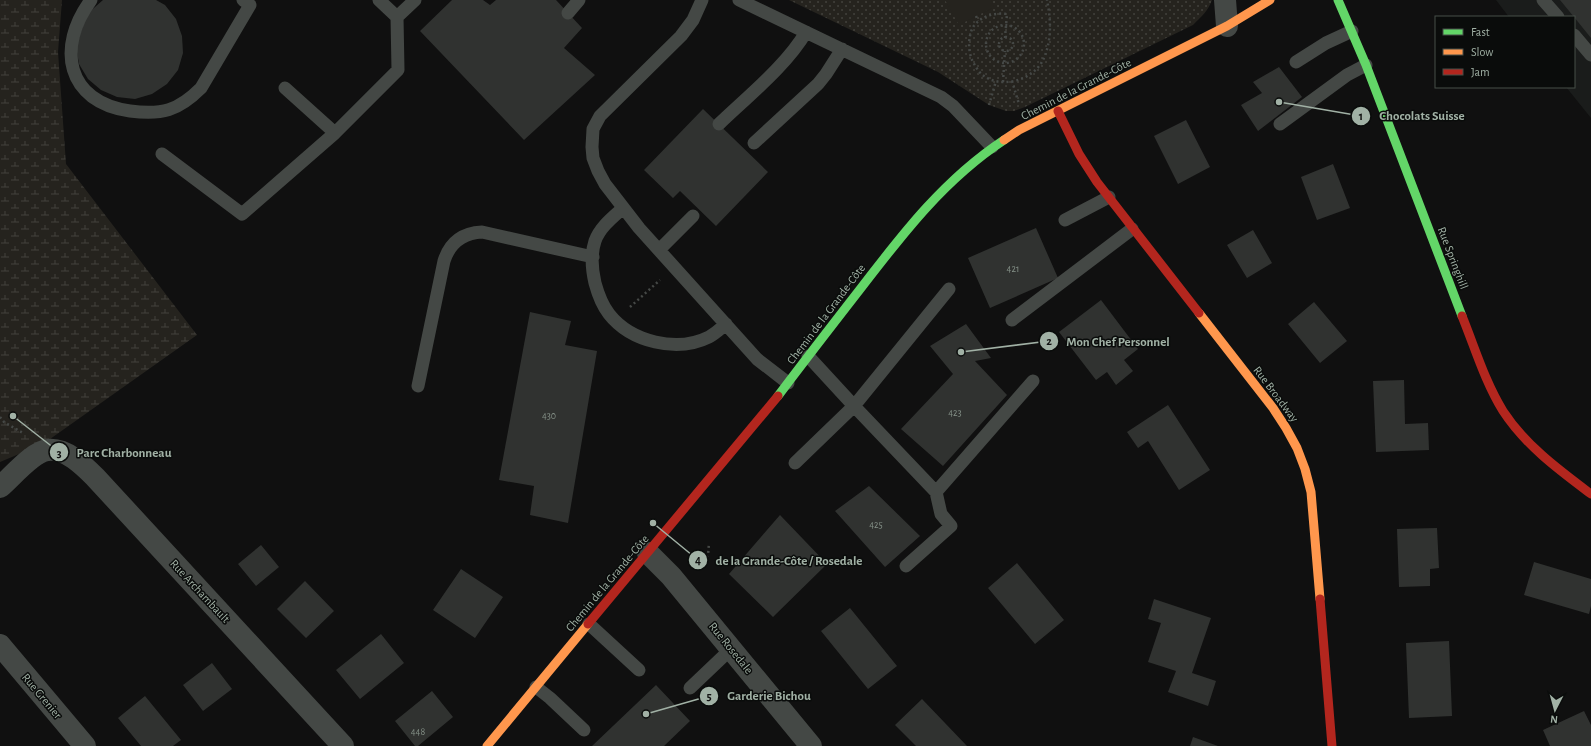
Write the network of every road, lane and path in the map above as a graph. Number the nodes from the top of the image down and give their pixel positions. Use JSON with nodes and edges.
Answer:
{"nodes":[{"id":1,"x":91,"y":0,"type":"edge"},
{"id":2,"x":243,"y":0,"type":"edge"},
{"id":3,"x":379,"y":0,"type":"edge"},
{"id":4,"x":415,"y":0,"type":"edge"},
{"id":5,"x":580,"y":0,"type":"edge"},
{"id":6,"x":702,"y":0,"type":"edge"},
{"id":7,"x":739,"y":0,"type":"edge"},
{"id":8,"x":1047,"y":0,"type":"edge"},
{"id":9,"x":1225,"y":0,"type":"edge"},
{"id":10,"x":1270,"y":0,"type":"edge"},
{"id":11,"x":1338,"y":0,"type":"edge"},
{"id":12,"x":1543,"y":0,"type":"edge"},
{"id":13,"x":568,"y":13,"type":"dead end"},
{"id":14,"x":976,"y":16,"type":"dead end"},
{"id":15,"x":1557,"y":16,"type":"edge"},
{"id":16,"x":397,"y":17,"type":"junction"},
{"id":17,"x":978,"y":21,"type":"junction"},
{"id":18,"x":1005,"y":25,"type":"junction"},
{"id":19,"x":1227,"y":26,"type":"junction"},
{"id":20,"x":1352,"y":31,"type":"junction"},
{"id":21,"x":806,"y":32,"type":"junction"},
{"id":22,"x":1575,"y":36,"type":"edge"},
{"id":23,"x":1005,"y":38,"type":"junction"},
{"id":24,"x":842,"y":49,"type":"junction"},
{"id":25,"x":1005,"y":51,"type":"junction"},
{"id":26,"x":1591,"y":55,"type":"edge"},
{"id":27,"x":1296,"y":62,"type":"dead end"},
{"id":28,"x":1004,"y":63,"type":"junction"},
{"id":29,"x":1366,"y":65,"type":"junction"},
{"id":30,"x":996,"y":81,"type":"junction"},
{"id":31,"x":1012,"y":81,"type":"junction"},
{"id":32,"x":1003,"y":82,"type":"junction"},
{"id":33,"x":285,"y":88,"type":"dead end"},
{"id":34,"x":988,"y":105,"type":"dead end"},
{"id":35,"x":1021,"y":110,"type":"dead end"},
{"id":36,"x":1058,"y":111,"type":"junction"},
{"id":37,"x":719,"y":124,"type":"dead end"},
{"id":38,"x":1280,"y":124,"type":"dead end"},
{"id":39,"x":335,"y":133,"type":"junction"},
{"id":40,"x":754,"y":143,"type":"dead end"},
{"id":41,"x":992,"y":147,"type":"junction"},
{"id":42,"x":162,"y":154,"type":"dead end"},
{"id":43,"x":1108,"y":197,"type":"junction"},
{"id":44,"x":623,"y":208,"type":"junction"},
{"id":45,"x":693,"y":216,"type":"dead end"},
{"id":46,"x":1065,"y":220,"type":"dead end"},
{"id":47,"x":1132,"y":229,"type":"junction"},
{"id":48,"x":659,"y":250,"type":"junction"},
{"id":49,"x":593,"y":258,"type":"junction"},
{"id":50,"x":949,"y":289,"type":"dead end"},
{"id":51,"x":646,"y":293,"type":"dead end"},
{"id":52,"x":626,"y":310,"type":"dead end"},
{"id":53,"x":1012,"y":320,"type":"dead end"},
{"id":54,"x":726,"y":324,"type":"junction"},
{"id":55,"x":808,"y":356,"type":"junction"},
{"id":56,"x":1033,"y":381,"type":"dead end"},
{"id":57,"x":788,"y":383,"type":"junction"},
{"id":58,"x":418,"y":386,"type":"dead end"},
{"id":59,"x":854,"y":406,"type":"junction"},
{"id":60,"x":795,"y":463,"type":"dead end"},
{"id":61,"x":0,"y":488,"type":"edge"},
{"id":62,"x":936,"y":492,"type":"junction"},
{"id":63,"x":1591,"y":494,"type":"edge"},
{"id":64,"x":709,"y":543,"type":"dead end"},
{"id":65,"x":648,"y":553,"type":"junction"},
{"id":66,"x":906,"y":566,"type":"dead end"},
{"id":67,"x":693,"y":573,"type":"dead end"},
{"id":68,"x":588,"y":624,"type":"junction"},
{"id":69,"x":0,"y":645,"type":"edge"},
{"id":70,"x":731,"y":649,"type":"junction"},
{"id":71,"x":639,"y":670,"type":"dead end"},
{"id":72,"x":536,"y":687,"type":"junction"},
{"id":73,"x":690,"y":688,"type":"dead end"},
{"id":74,"x":584,"y":730,"type":"dead end"},
{"id":75,"x":85,"y":746,"type":"edge"},
{"id":76,"x":343,"y":746,"type":"edge"},
{"id":77,"x":487,"y":746,"type":"edge"},
{"id":78,"x":811,"y":746,"type":"edge"},
{"id":79,"x":1332,"y":746,"type":"edge"}],
"edges":[{"from":1,"to":2,"type":"lane"},
{"from":3,"to":16,"type":"lane"},
{"from":4,"to":16,"type":"lane"},
{"from":5,"to":13,"type":"lane"},
{"from":6,"to":44,"type":"lane"},
{"from":7,"to":21,"type":"lane"},
{"from":8,"to":31,"type":"path"},
{"from":9,"to":19,"type":"street"},
{"from":10,"to":19,"type":"street","name":"Chemin de la Grande-Côte"},
{"from":11,"to":20,"type":"street","name":"Rue Springhill"},
{"from":12,"to":15,"type":"lane"},
{"from":14,"to":17,"type":"path"},
{"from":16,"to":39,"type":"lane"},
{"from":17,"to":18,"type":"path"},
{"from":17,"to":30,"type":"path"},
{"from":18,"to":23,"type":"path"},
{"from":18,"to":28,"type":"path"},
{"from":18,"to":28,"type":"path"},
{"from":19,"to":36,"type":"street","name":"Chemin de la Grande-Côte"},
{"from":20,"to":27,"type":"lane"},
{"from":20,"to":29,"type":"street","name":"Rue Springhill"},
{"from":21,"to":24,"type":"lane"},
{"from":21,"to":37,"type":"lane"},
{"from":22,"to":26,"type":"lane"},
{"from":23,"to":25,"type":"path"},
{"from":23,"to":25,"type":"path"},
{"from":24,"to":40,"type":"lane"},
{"from":24,"to":41,"type":"lane"},
{"from":25,"to":28,"type":"path"},
{"from":28,"to":32,"type":"path"},
{"from":29,"to":38,"type":"lane"},
{"from":29,"to":63,"type":"street","name":"Rue Springhill"},
{"from":30,"to":32,"type":"path"},
{"from":30,"to":34,"type":"path"},
{"from":31,"to":32,"type":"path"},
{"from":31,"to":35,"type":"path"},
{"from":33,"to":39,"type":"lane"},
{"from":36,"to":41,"type":"street","name":"Chemin de la Grande-Côte"},
{"from":36,"to":43,"type":"street","name":"Rue Broadway"},
{"from":39,"to":42,"type":"lane"},
{"from":41,"to":55,"type":"street","name":"Chemin de la Grande-Côte"},
{"from":43,"to":46,"type":"lane"},
{"from":43,"to":47,"type":"street","name":"Rue Broadway"},
{"from":44,"to":48,"type":"lane"},
{"from":44,"to":49,"type":"lane"},
{"from":45,"to":48,"type":"lane"},
{"from":47,"to":53,"type":"lane"},
{"from":47,"to":79,"type":"street","name":"Rue Broadway"},
{"from":48,"to":54,"type":"lane"},
{"from":49,"to":54,"type":"lane"},
{"from":49,"to":58,"type":"lane"},
{"from":50,"to":59,"type":"lane"},
{"from":51,"to":52,"type":"path"},
{"from":54,"to":57,"type":"lane"},
{"from":55,"to":57,"type":"street","name":"Chemin de la Grande-Côte"},
{"from":55,"to":59,"type":"lane"},
{"from":56,"to":62,"type":"lane"},
{"from":57,"to":65,"type":"street","name":"Chemin de la Grande-Côte"},
{"from":59,"to":60,"type":"lane"},
{"from":59,"to":62,"type":"lane"},
{"from":61,"to":76,"type":"street","name":"Rue Archambault"},
{"from":62,"to":66,"type":"lane"},
{"from":64,"to":67,"type":"path"},
{"from":65,"to":68,"type":"street","name":"Chemin de la Grande-Côte"},
{"from":65,"to":70,"type":"street","name":"Rue Rosedale"},
{"from":68,"to":71,"type":"lane"},
{"from":68,"to":72,"type":"street","name":"Chemin de la Grande-Côte"},
{"from":69,"to":75,"type":"street","name":"Rue Grenier"},
{"from":70,"to":73,"type":"lane"},
{"from":70,"to":78,"type":"street","name":"Rue Rosedale"},
{"from":72,"to":74,"type":"lane"},
{"from":72,"to":77,"type":"street","name":"Chemin de la Grande-Côte"}]}
